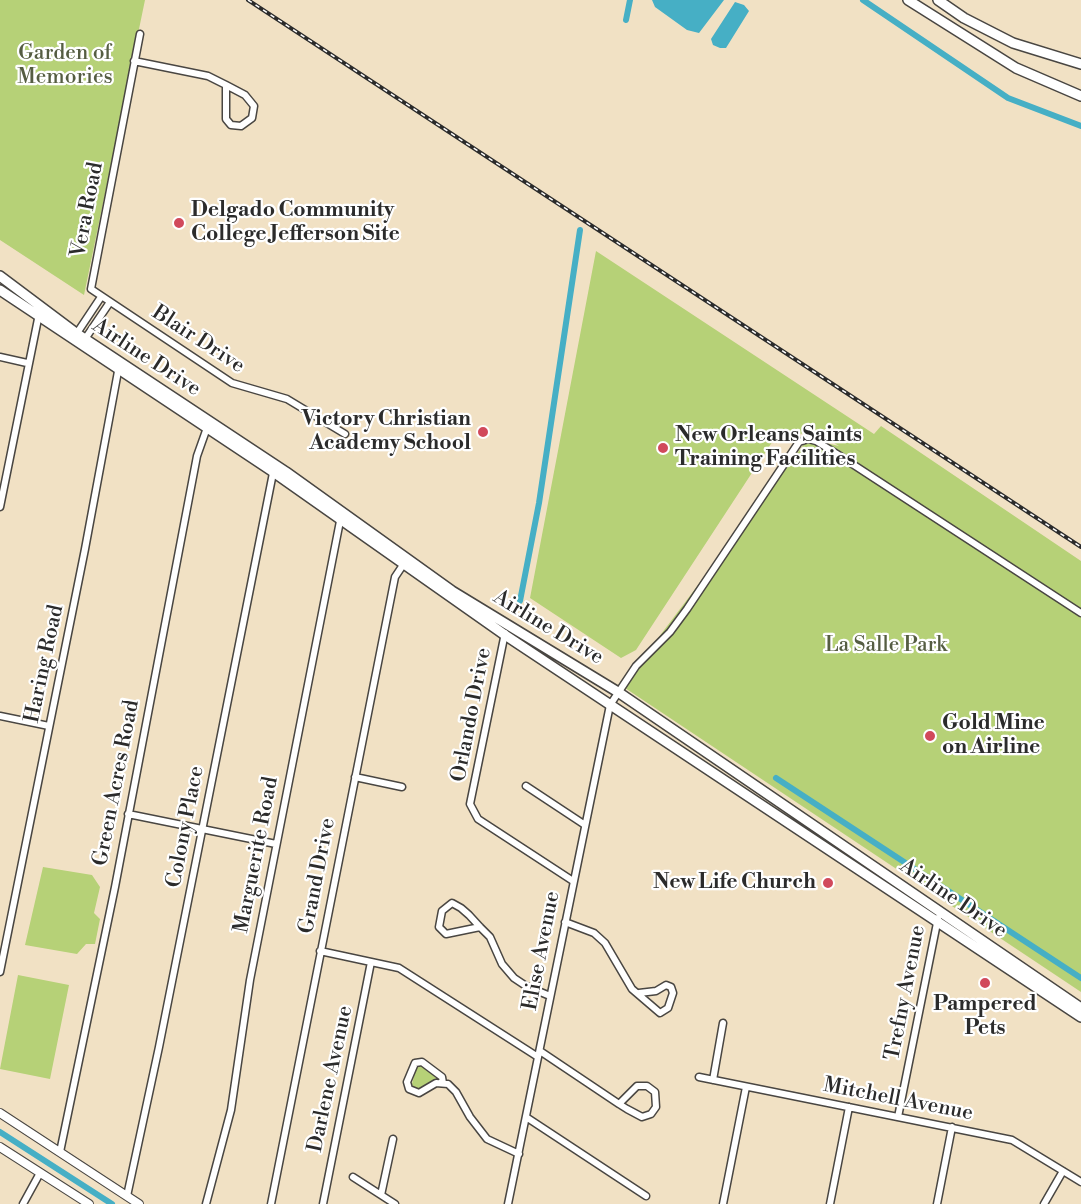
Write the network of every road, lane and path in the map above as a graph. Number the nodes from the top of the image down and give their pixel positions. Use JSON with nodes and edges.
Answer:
{"nodes":[{"id":1,"x":908,"y":0,"type":"edge"},
{"id":2,"x":938,"y":0,"type":"edge"},
{"id":3,"x":140,"y":34,"type":"dead end"},
{"id":4,"x":134,"y":61,"type":"junction"},
{"id":5,"x":1081,"y":64,"type":"edge"},
{"id":6,"x":226,"y":85,"type":"junction"},
{"id":7,"x":1081,"y":96,"type":"edge"},
{"id":8,"x":0,"y":276,"type":"edge"},
{"id":9,"x":0,"y":290,"type":"edge"},
{"id":10,"x":101,"y":297,"type":"junction"},
{"id":11,"x":110,"y":302,"type":"junction"},
{"id":12,"x":40,"y":312,"type":"junction"},
{"id":13,"x":79,"y":339,"type":"junction"},
{"id":14,"x":0,"y":357,"type":"edge"},
{"id":15,"x":27,"y":363,"type":"junction"},
{"id":16,"x":119,"y":366,"type":"junction"},
{"id":17,"x":208,"y":425,"type":"junction"},
{"id":18,"x":345,"y":434,"type":"dead end"},
{"id":19,"x":274,"y":468,"type":"junction"},
{"id":20,"x":0,"y":507,"type":"edge"},
{"id":21,"x":341,"y":515,"type":"junction"},
{"id":22,"x":405,"y":561,"type":"junction"},
{"id":23,"x":1081,"y":613,"type":"edge"},
{"id":24,"x":508,"y":624,"type":"junction"},
{"id":25,"x":505,"y":635,"type":"junction"},
{"id":26,"x":618,"y":692,"type":"junction"},
{"id":27,"x":610,"y":705,"type":"junction"},
{"id":28,"x":0,"y":717,"type":"edge"},
{"id":29,"x":49,"y":726,"type":"junction"},
{"id":30,"x":355,"y":777,"type":"junction"},
{"id":31,"x":753,"y":784,"type":"junction"},
{"id":32,"x":526,"y":786,"type":"dead end"},
{"id":33,"x":402,"y":787,"type":"dead end"},
{"id":34,"x":745,"y":794,"type":"junction"},
{"id":35,"x":128,"y":814,"type":"junction"},
{"id":36,"x":585,"y":825,"type":"junction"},
{"id":37,"x":202,"y":828,"type":"junction"},
{"id":38,"x":276,"y":844,"type":"junction"},
{"id":39,"x":573,"y":881,"type":"junction"},
{"id":40,"x":942,"y":913,"type":"junction"},
{"id":41,"x":565,"y":921,"type":"junction"},
{"id":42,"x":936,"y":922,"type":"junction"},
{"id":43,"x":480,"y":927,"type":"junction"},
{"id":44,"x":320,"y":951,"type":"junction"},
{"id":45,"x":371,"y":962,"type":"junction"},
{"id":46,"x":0,"y":972,"type":"edge"},
{"id":47,"x":639,"y":993,"type":"junction"},
{"id":48,"x":550,"y":996,"type":"junction"},
{"id":49,"x":1081,"y":1008,"type":"edge"},
{"id":50,"x":1081,"y":1017,"type":"edge"},
{"id":51,"x":723,"y":1023,"type":"dead end"},
{"id":52,"x":539,"y":1054,"type":"junction"},
{"id":53,"x":699,"y":1077,"type":"dead end"},
{"id":54,"x":713,"y":1080,"type":"junction"},
{"id":55,"x":443,"y":1083,"type":"junction"},
{"id":56,"x":746,"y":1087,"type":"junction"},
{"id":57,"x":619,"y":1104,"type":"junction"},
{"id":58,"x":849,"y":1107,"type":"junction"},
{"id":59,"x":2,"y":1115,"type":"edge"},
{"id":60,"x":526,"y":1117,"type":"junction"},
{"id":61,"x":898,"y":1117,"type":"junction"},
{"id":62,"x":952,"y":1127,"type":"junction"},
{"id":63,"x":393,"y":1139,"type":"dead end"},
{"id":64,"x":0,"y":1147,"type":"edge"},
{"id":65,"x":60,"y":1152,"type":"junction"},
{"id":66,"x":519,"y":1154,"type":"junction"},
{"id":67,"x":1064,"y":1170,"type":"junction"},
{"id":68,"x":40,"y":1173,"type":"junction"},
{"id":69,"x":353,"y":1177,"type":"dead end"},
{"id":70,"x":1081,"y":1182,"type":"edge"},
{"id":71,"x":381,"y":1195,"type":"junction"},
{"id":72,"x":127,"y":1196,"type":"junction"},
{"id":73,"x":646,"y":1196,"type":"dead end"},
{"id":74,"x":509,"y":1202,"type":"edge"},
{"id":75,"x":23,"y":1204,"type":"edge"},
{"id":76,"x":89,"y":1204,"type":"edge"},
{"id":77,"x":139,"y":1204,"type":"edge"},
{"id":78,"x":206,"y":1204,"type":"edge"},
{"id":79,"x":271,"y":1204,"type":"edge"},
{"id":80,"x":323,"y":1204,"type":"edge"},
{"id":81,"x":395,"y":1204,"type":"edge"},
{"id":82,"x":517,"y":1204,"type":"edge"},
{"id":83,"x":723,"y":1204,"type":"edge"},
{"id":84,"x":830,"y":1204,"type":"edge"},
{"id":85,"x":937,"y":1204,"type":"edge"},
{"id":86,"x":1044,"y":1204,"type":"edge"}],
"edges":[{"from":1,"to":7,"type":"highway"},
{"from":2,"to":5,"type":"highway"},
{"from":3,"to":4,"type":"street","name":"Vera Road"},
{"from":4,"to":6,"type":"street"},
{"from":4,"to":10,"type":"street","name":"Vera Road"},
{"from":6,"to":6,"type":"street"},
{"from":8,"to":12,"type":"highway","name":"Airline Drive"},
{"from":9,"to":12,"type":"highway","name":"Airline Drive"},
{"from":10,"to":11,"type":"street","name":"Blair Drive"},
{"from":10,"to":13,"type":"street"},
{"from":11,"to":13,"type":"street"},
{"from":11,"to":18,"type":"street","name":"Blair Drive"},
{"from":12,"to":13,"type":"highway","name":"Airline Drive"},
{"from":12,"to":15,"type":"street"},
{"from":13,"to":16,"type":"highway","name":"Airline Drive"},
{"from":14,"to":15,"type":"street"},
{"from":15,"to":20,"type":"street"},
{"from":16,"to":17,"type":"highway","name":"Airline Drive"},
{"from":16,"to":29,"type":"street","name":"Haring Road"},
{"from":17,"to":19,"type":"highway","name":"Airline Drive"},
{"from":17,"to":35,"type":"street","name":"Green Acres Road"},
{"from":19,"to":21,"type":"highway","name":"Airline Drive"},
{"from":19,"to":37,"type":"street","name":"Colony Place"},
{"from":21,"to":22,"type":"highway","name":"Airline Drive"},
{"from":21,"to":38,"type":"street","name":"Marguerite Road"},
{"from":22,"to":24,"type":"highway","name":"Airline Drive"},
{"from":22,"to":25,"type":"highway","name":"Airline Drive"},
{"from":22,"to":30,"type":"street","name":"Grand Drive"},
{"from":23,"to":26,"type":"street","name":"Elise Avenue"},
{"from":24,"to":25,"type":"street","name":"Orlando Drive"},
{"from":24,"to":26,"type":"highway","name":"Airline Drive"},
{"from":25,"to":27,"type":"highway","name":"Airline Drive"},
{"from":25,"to":39,"type":"street","name":"Orlando Drive"},
{"from":26,"to":27,"type":"street","name":"Elise Avenue"},
{"from":26,"to":31,"type":"highway","name":"Airline Drive"},
{"from":27,"to":34,"type":"highway","name":"Airline Drive"},
{"from":27,"to":36,"type":"street","name":"Elise Avenue"},
{"from":28,"to":29,"type":"street"},
{"from":29,"to":46,"type":"street","name":"Haring Road"},
{"from":30,"to":33,"type":"street"},
{"from":30,"to":44,"type":"street","name":"Grand Drive"},
{"from":31,"to":34,"type":"highway"},
{"from":31,"to":40,"type":"highway","name":"Airline Drive"},
{"from":32,"to":36,"type":"street"},
{"from":34,"to":42,"type":"highway","name":"Airline Drive"},
{"from":35,"to":37,"type":"street"},
{"from":35,"to":65,"type":"street","name":"Green Acres Road"},
{"from":36,"to":39,"type":"street","name":"Elise Avenue"},
{"from":37,"to":38,"type":"street"},
{"from":37,"to":72,"type":"street","name":"Colony Place"},
{"from":38,"to":78,"type":"street","name":"Marguerite Road"},
{"from":39,"to":41,"type":"street","name":"Elise Avenue"},
{"from":40,"to":42,"type":"street","name":"Trefny Avenue"},
{"from":40,"to":49,"type":"highway","name":"Airline Drive"},
{"from":41,"to":47,"type":"street"},
{"from":41,"to":48,"type":"street","name":"Elise Avenue"},
{"from":42,"to":50,"type":"highway","name":"Airline Drive"},
{"from":42,"to":61,"type":"street","name":"Trefny Avenue"},
{"from":43,"to":43,"type":"street"},
{"from":43,"to":48,"type":"street"},
{"from":44,"to":45,"type":"street"},
{"from":44,"to":79,"type":"street","name":"Grand Drive"},
{"from":45,"to":52,"type":"street"},
{"from":45,"to":80,"type":"street","name":"Darlene Avenue"},
{"from":47,"to":47,"type":"street"},
{"from":48,"to":52,"type":"street","name":"Elise Avenue"},
{"from":51,"to":54,"type":"street"},
{"from":52,"to":57,"type":"street"},
{"from":52,"to":60,"type":"street","name":"Elise Avenue"},
{"from":53,"to":54,"type":"street","name":"Mitchell Avenue"},
{"from":54,"to":56,"type":"street","name":"Mitchell Avenue"},
{"from":55,"to":55,"type":"street"},
{"from":55,"to":66,"type":"street"},
{"from":56,"to":58,"type":"street","name":"Mitchell Avenue"},
{"from":56,"to":83,"type":"street"},
{"from":57,"to":57,"type":"street"},
{"from":58,"to":61,"type":"street","name":"Mitchell Avenue"},
{"from":58,"to":84,"type":"street"},
{"from":59,"to":65,"type":"main road"},
{"from":60,"to":66,"type":"street","name":"Elise Avenue"},
{"from":60,"to":73,"type":"street"},
{"from":61,"to":62,"type":"street","name":"Mitchell Avenue"},
{"from":62,"to":67,"type":"street","name":"Mitchell Avenue"},
{"from":62,"to":85,"type":"street"},
{"from":63,"to":71,"type":"street"},
{"from":64,"to":68,"type":"main road"},
{"from":65,"to":72,"type":"main road"},
{"from":66,"to":74,"type":"street","name":"Elise Avenue"},
{"from":67,"to":70,"type":"street","name":"Mitchell Avenue"},
{"from":67,"to":86,"type":"street"},
{"from":68,"to":75,"type":"street"},
{"from":68,"to":76,"type":"main road"},
{"from":69,"to":71,"type":"street"},
{"from":71,"to":81,"type":"street"},
{"from":72,"to":77,"type":"main road"},
{"from":74,"to":82,"type":"street"}]}
